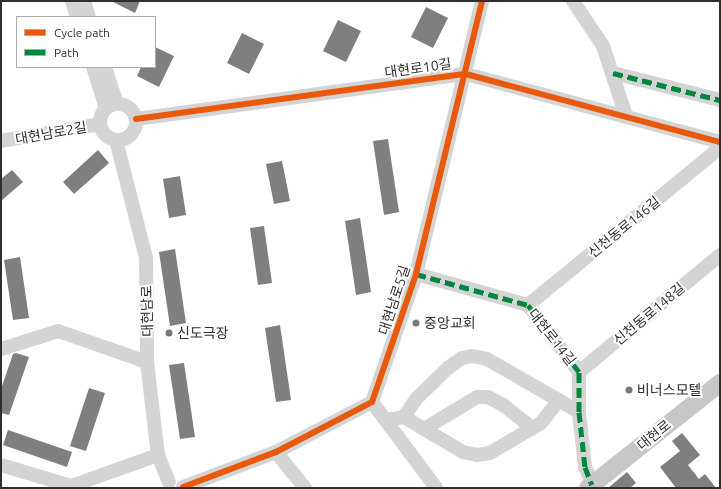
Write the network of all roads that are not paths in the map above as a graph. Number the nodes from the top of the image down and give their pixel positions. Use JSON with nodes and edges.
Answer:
{"nodes":[{"id":1,"x":72,"y":1,"type":"edge"},
{"id":2,"x":84,"y":1,"type":"edge"},
{"id":3,"x":482,"y":1,"type":"edge"},
{"id":4,"x":573,"y":1,"type":"edge"},
{"id":5,"x":77,"y":16,"type":"edge"},
{"id":6,"x":89,"y":16,"type":"edge"},
{"id":7,"x":93,"y":68,"type":"edge"},
{"id":8,"x":105,"y":68,"type":"edge"},
{"id":9,"x":613,"y":73,"type":"junction"},
{"id":10,"x":466,"y":74,"type":"junction"},
{"id":11,"x":720,"y":100,"type":"edge"},
{"id":12,"x":112,"y":106,"type":"junction"},
{"id":13,"x":626,"y":116,"type":"junction"},
{"id":14,"x":136,"y":119,"type":"junction"},
{"id":15,"x":100,"y":124,"type":"junction"},
{"id":16,"x":116,"y":140,"type":"junction"},
{"id":17,"x":1,"y":141,"type":"edge"},
{"id":18,"x":720,"y":142,"type":"edge"},
{"id":19,"x":720,"y":148,"type":"edge"},
{"id":20,"x":720,"y":255,"type":"edge"},
{"id":21,"x":416,"y":274,"type":"junction"},
{"id":22,"x":528,"y":305,"type":"junction"},
{"id":23,"x":1,"y":349,"type":"edge"},
{"id":24,"x":147,"y":362,"type":"junction"},
{"id":25,"x":579,"y":372,"type":"junction"},
{"id":26,"x":720,"y":383,"type":"edge"},
{"id":27,"x":559,"y":400,"type":"junction"},
{"id":28,"x":372,"y":402,"type":"junction"},
{"id":29,"x":578,"y":412,"type":"junction"},
{"id":30,"x":404,"y":418,"type":"junction"},
{"id":31,"x":386,"y":420,"type":"junction"},
{"id":32,"x":532,"y":428,"type":"junction"},
{"id":33,"x":424,"y":429,"type":"junction"},
{"id":34,"x":276,"y":452,"type":"junction"},
{"id":35,"x":158,"y":455,"type":"junction"},
{"id":36,"x":1,"y":465,"type":"edge"},
{"id":37,"x":166,"y":485,"type":"edge"},
{"id":38,"x":592,"y":487,"type":"edge"},
{"id":39,"x":183,"y":488,"type":"edge"},
{"id":40,"x":305,"y":488,"type":"edge"},
{"id":41,"x":434,"y":488,"type":"edge"}],
"edges":[{"from":1,"to":5,"type":"street"},
{"from":2,"to":6,"type":"street"},
{"from":3,"to":10,"type":"street","name":"대현남로5길"},
{"from":4,"to":9,"type":"street"},
{"from":7,"to":12,"type":"street"},
{"from":8,"to":12,"type":"street"},
{"from":9,"to":11,"type":"street"},
{"from":9,"to":13,"type":"street"},
{"from":10,"to":13,"type":"street","name":"대현로10길"},
{"from":10,"to":14,"type":"street","name":"대현로10길"},
{"from":10,"to":21,"type":"street","name":"대현남로5길"},
{"from":12,"to":14,"type":"street"},
{"from":12,"to":15,"type":"street"},
{"from":13,"to":18,"type":"street","name":"대현로10길"},
{"from":14,"to":16,"type":"street"},
{"from":15,"to":16,"type":"street"},
{"from":15,"to":17,"type":"street","name":"대현남로2길"},
{"from":16,"to":24,"type":"street","name":"대현남로"},
{"from":19,"to":22,"type":"street","name":"신천동로146길"},
{"from":20,"to":25,"type":"street","name":"신천동로148길"},
{"from":21,"to":22,"type":"street","name":"대현로14길"},
{"from":21,"to":28,"type":"street","name":"대현남로5길"},
{"from":22,"to":25,"type":"street","name":"대현로14길"},
{"from":23,"to":24,"type":"street"},
{"from":24,"to":35,"type":"street","name":"대현남로"},
{"from":25,"to":29,"type":"street","name":"대현로14길"},
{"from":26,"to":38,"type":"main road","name":"대현로"},
{"from":27,"to":29,"type":"street"},
{"from":27,"to":30,"type":"street"},
{"from":27,"to":32,"type":"street"},
{"from":28,"to":31,"type":"street"},
{"from":28,"to":34,"type":"street"},
{"from":29,"to":38,"type":"street","name":"대현로14길"},
{"from":30,"to":31,"type":"street"},
{"from":30,"to":33,"type":"street"},
{"from":31,"to":41,"type":"street"},
{"from":32,"to":33,"type":"street"},
{"from":32,"to":33,"type":"street"},
{"from":34,"to":39,"type":"street"},
{"from":34,"to":40,"type":"street"},
{"from":35,"to":36,"type":"street"},
{"from":35,"to":37,"type":"street","name":"대현남로"},
{"from":37,"to":39,"type":"street"}]}
